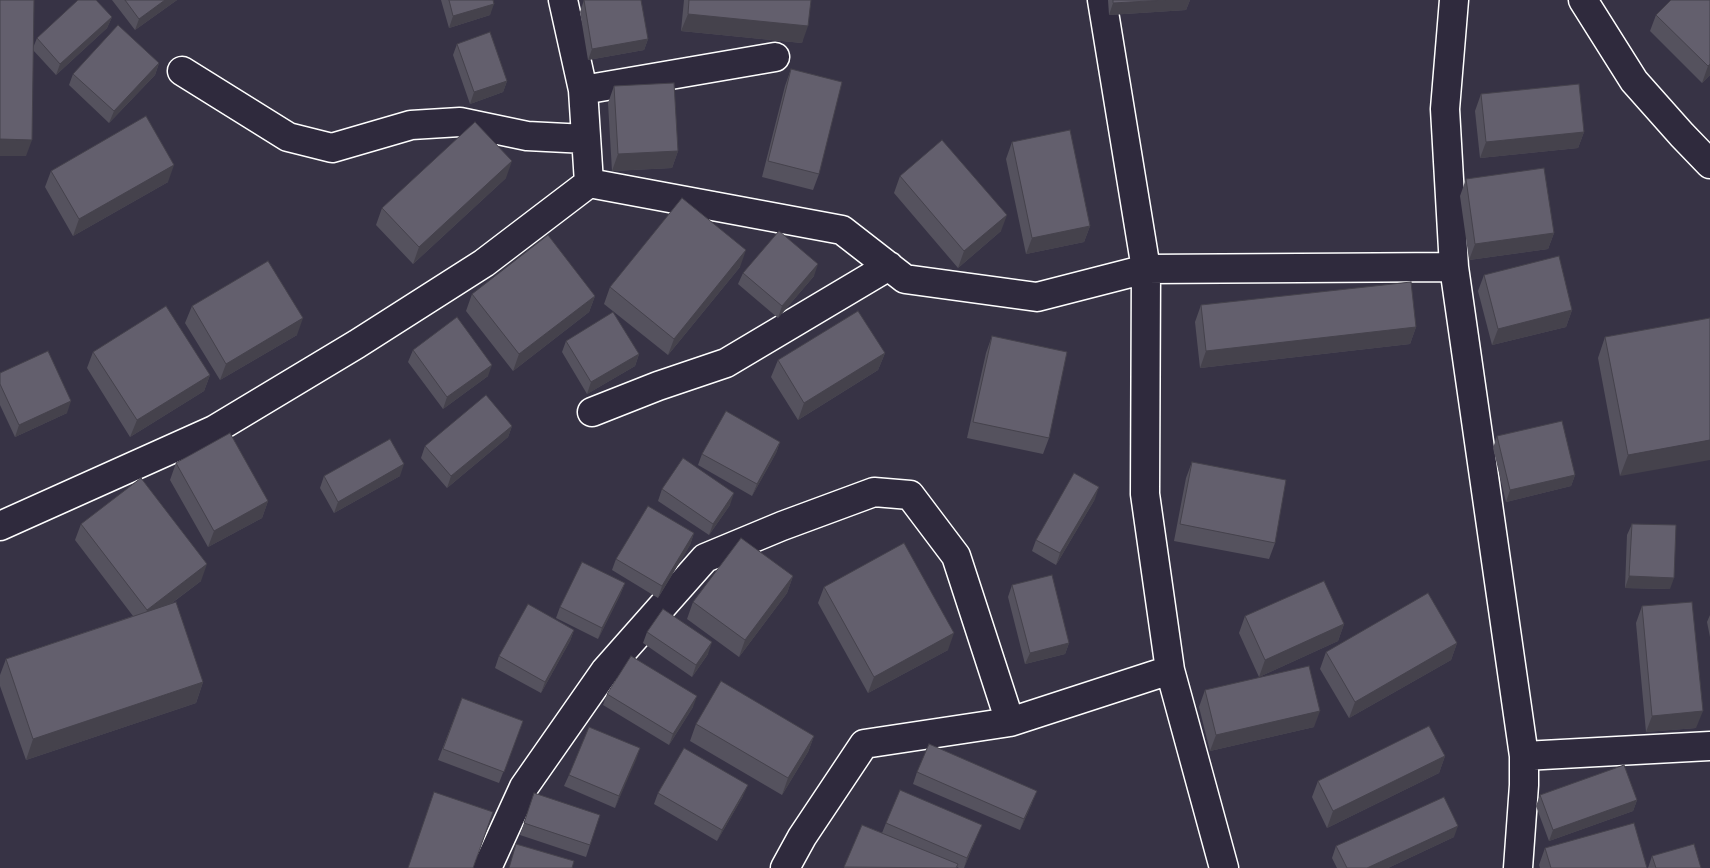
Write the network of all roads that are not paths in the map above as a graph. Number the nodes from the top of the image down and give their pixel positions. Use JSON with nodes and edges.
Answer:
{"nodes":[{"id":1,"x":563,"y":0,"type":"edge"},
{"id":2,"x":1102,"y":0,"type":"edge"},
{"id":3,"x":1454,"y":0,"type":"edge"},
{"id":4,"x":1583,"y":0,"type":"edge"},
{"id":5,"x":775,"y":57,"type":"dead end"},
{"id":6,"x":182,"y":71,"type":"dead end"},
{"id":7,"x":583,"y":90,"type":"junction"},
{"id":8,"x":586,"y":139,"type":"junction"},
{"id":9,"x":1710,"y":164,"type":"edge"},
{"id":10,"x":589,"y":183,"type":"junction"},
{"id":11,"x":889,"y":266,"type":"junction"},
{"id":12,"x":1454,"y":267,"type":"junction"},
{"id":13,"x":1146,"y":269,"type":"junction"},
{"id":14,"x":592,"y":412,"type":"dead end"},
{"id":15,"x":0,"y":526,"type":"edge"},
{"id":16,"x":1170,"y":670,"type":"junction"},
{"id":17,"x":1010,"y":722,"type":"junction"},
{"id":18,"x":1710,"y":746,"type":"edge"},
{"id":19,"x":1524,"y":756,"type":"junction"},
{"id":20,"x":487,"y":868,"type":"edge"},
{"id":21,"x":785,"y":868,"type":"edge"},
{"id":22,"x":1224,"y":868,"type":"edge"},
{"id":23,"x":1518,"y":868,"type":"edge"}],
"edges":[{"from":1,"to":7,"type":"street"},
{"from":2,"to":13,"type":"street"},
{"from":3,"to":12,"type":"street"},
{"from":4,"to":9,"type":"street"},
{"from":5,"to":7,"type":"street"},
{"from":6,"to":8,"type":"street"},
{"from":7,"to":8,"type":"street"},
{"from":8,"to":10,"type":"street"},
{"from":10,"to":11,"type":"street"},
{"from":10,"to":15,"type":"street"},
{"from":11,"to":13,"type":"street"},
{"from":11,"to":14,"type":"street"},
{"from":12,"to":13,"type":"street"},
{"from":12,"to":19,"type":"street"},
{"from":13,"to":16,"type":"street"},
{"from":16,"to":17,"type":"street"},
{"from":16,"to":22,"type":"street"},
{"from":17,"to":20,"type":"street"},
{"from":17,"to":21,"type":"street"},
{"from":18,"to":19,"type":"street"},
{"from":19,"to":23,"type":"street"}]}
